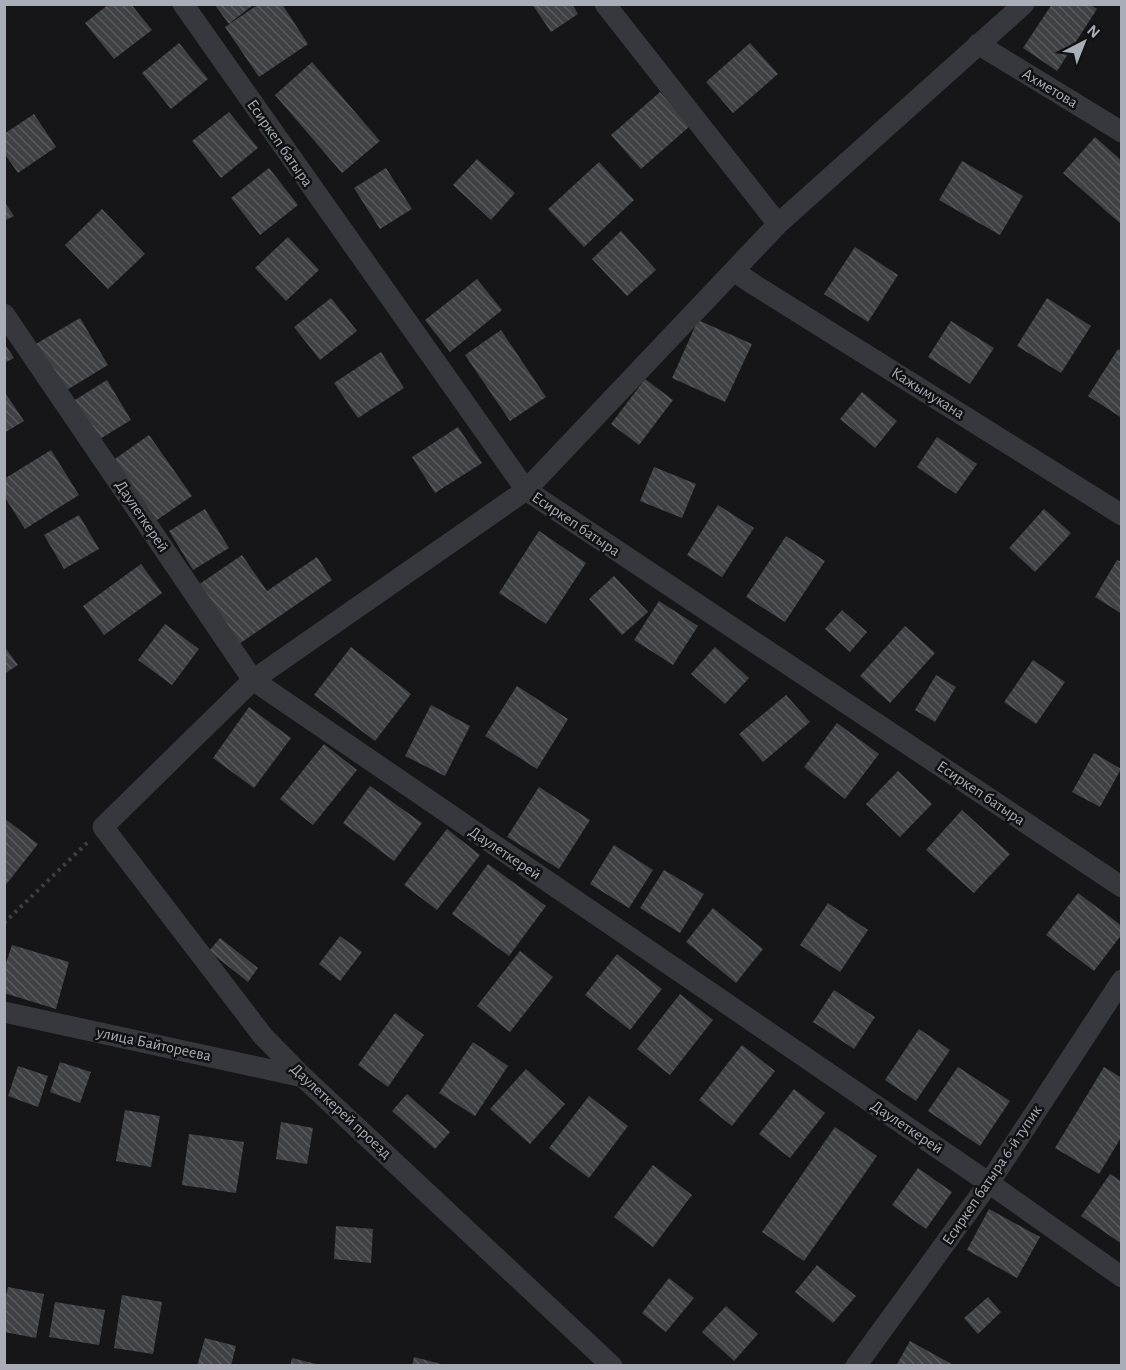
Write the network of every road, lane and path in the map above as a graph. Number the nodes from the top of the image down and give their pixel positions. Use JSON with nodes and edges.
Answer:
{"nodes":[{"id":1,"x":183,"y":4,"type":"edge"},
{"id":2,"x":605,"y":4,"type":"edge"},
{"id":3,"x":1024,"y":4,"type":"edge"},
{"id":4,"x":978,"y":44,"type":"junction"},
{"id":5,"x":1122,"y":132,"type":"edge"},
{"id":6,"x":778,"y":224,"type":"junction"},
{"id":7,"x":734,"y":271,"type":"junction"},
{"id":8,"x":4,"y":314,"type":"edge"},
{"id":9,"x":525,"y":490,"type":"junction"},
{"id":10,"x":1122,"y":516,"type":"edge"},
{"id":11,"x":253,"y":680,"type":"junction"},
{"id":12,"x":104,"y":827,"type":"junction"},
{"id":13,"x":1122,"y":887,"type":"edge"},
{"id":14,"x":4,"y":923,"type":"edge"},
{"id":15,"x":1122,"y":980,"type":"edge"},
{"id":16,"x":4,"y":1012,"type":"edge"},
{"id":17,"x":303,"y":1077,"type":"junction"},
{"id":18,"x":989,"y":1183,"type":"junction"},
{"id":19,"x":1122,"y":1278,"type":"edge"},
{"id":20,"x":612,"y":1365,"type":"edge"},
{"id":21,"x":856,"y":1365,"type":"edge"}],
"edges":[{"from":1,"to":9,"type":"street","name":"Есиркеп батыра"},
{"from":2,"to":6,"type":"street"},
{"from":3,"to":4,"type":"street"},
{"from":4,"to":5,"type":"street","name":"Ахметова"},
{"from":4,"to":6,"type":"street"},
{"from":6,"to":7,"type":"street"},
{"from":7,"to":9,"type":"street"},
{"from":7,"to":10,"type":"street","name":"Кажымукана"},
{"from":8,"to":11,"type":"street","name":"Даулеткерей"},
{"from":9,"to":11,"type":"street"},
{"from":9,"to":13,"type":"street","name":"Есиркеп батыра"},
{"from":11,"to":12,"type":"street"},
{"from":11,"to":18,"type":"street","name":"Даулеткерей"},
{"from":12,"to":14,"type":"path"},
{"from":12,"to":17,"type":"street","name":"Даулеткерей проезд"},
{"from":15,"to":18,"type":"street","name":"Есиркеп батыра 6-й тупик"},
{"from":16,"to":17,"type":"street","name":"улица Байтореева"},
{"from":17,"to":20,"type":"street","name":"Даулеткерей проезд"},
{"from":18,"to":19,"type":"street","name":"Даулеткерей"},
{"from":18,"to":21,"type":"street","name":"Есиркеп батыра 6-й тупик"}]}
